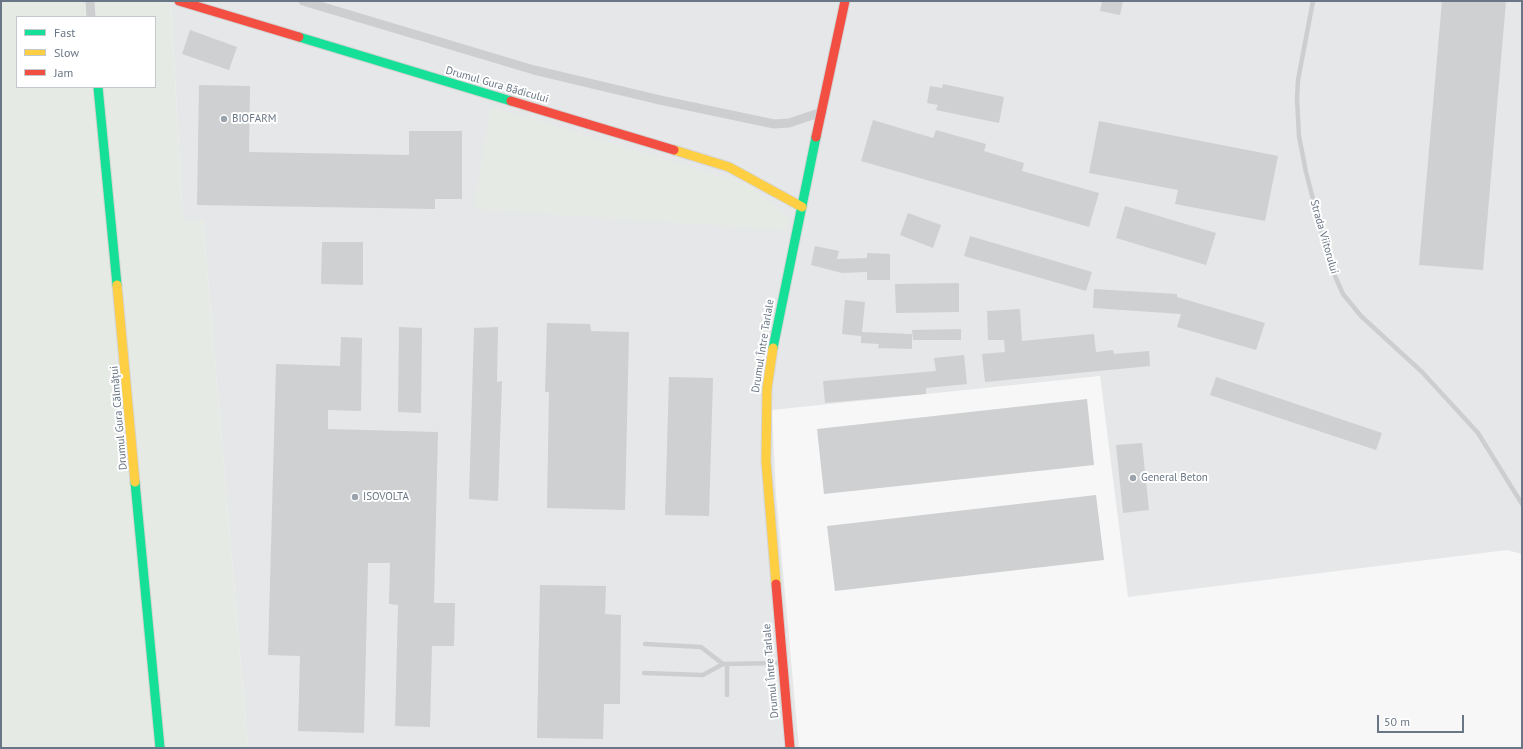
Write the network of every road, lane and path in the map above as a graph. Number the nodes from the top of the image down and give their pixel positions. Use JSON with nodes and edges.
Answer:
{"nodes":[{"id":1,"x":90,"y":1,"type":"edge"},
{"id":2,"x":179,"y":1,"type":"edge"},
{"id":3,"x":303,"y":1,"type":"edge"},
{"id":4,"x":845,"y":1,"type":"edge"},
{"id":5,"x":1313,"y":1,"type":"edge"},
{"id":6,"x":91,"y":16,"type":"edge"},
{"id":7,"x":98,"y":88,"type":"edge"},
{"id":8,"x":822,"y":112,"type":"junction"},
{"id":9,"x":802,"y":207,"type":"junction"},
{"id":10,"x":1522,"y":504,"type":"edge"},
{"id":11,"x":645,"y":644,"type":"dead end"},
{"id":12,"x":783,"y":662,"type":"junction"},
{"id":13,"x":725,"y":664,"type":"junction"},
{"id":14,"x":644,"y":673,"type":"dead end"},
{"id":15,"x":727,"y":695,"type":"dead end"},
{"id":16,"x":160,"y":748,"type":"edge"},
{"id":17,"x":790,"y":748,"type":"edge"}],
"edges":[{"from":1,"to":6,"type":"street"},
{"from":2,"to":9,"type":"street","name":"Drumul Gura Bădicului"},
{"from":3,"to":8,"type":"street"},
{"from":4,"to":8,"type":"street","name":"Drumul Între Tarlale"},
{"from":5,"to":10,"type":"lane","name":"Strada Viitorului"},
{"from":7,"to":16,"type":"street","name":"Drumul Gura Călmățui"},
{"from":8,"to":9,"type":"street","name":"Drumul Între Tarlale"},
{"from":9,"to":12,"type":"street","name":"Drumul Între Tarlale"},
{"from":11,"to":13,"type":"lane"},
{"from":12,"to":13,"type":"lane"},
{"from":12,"to":17,"type":"street","name":"Drumul Între Tarlale"},
{"from":13,"to":14,"type":"lane"},
{"from":13,"to":15,"type":"lane"}]}
